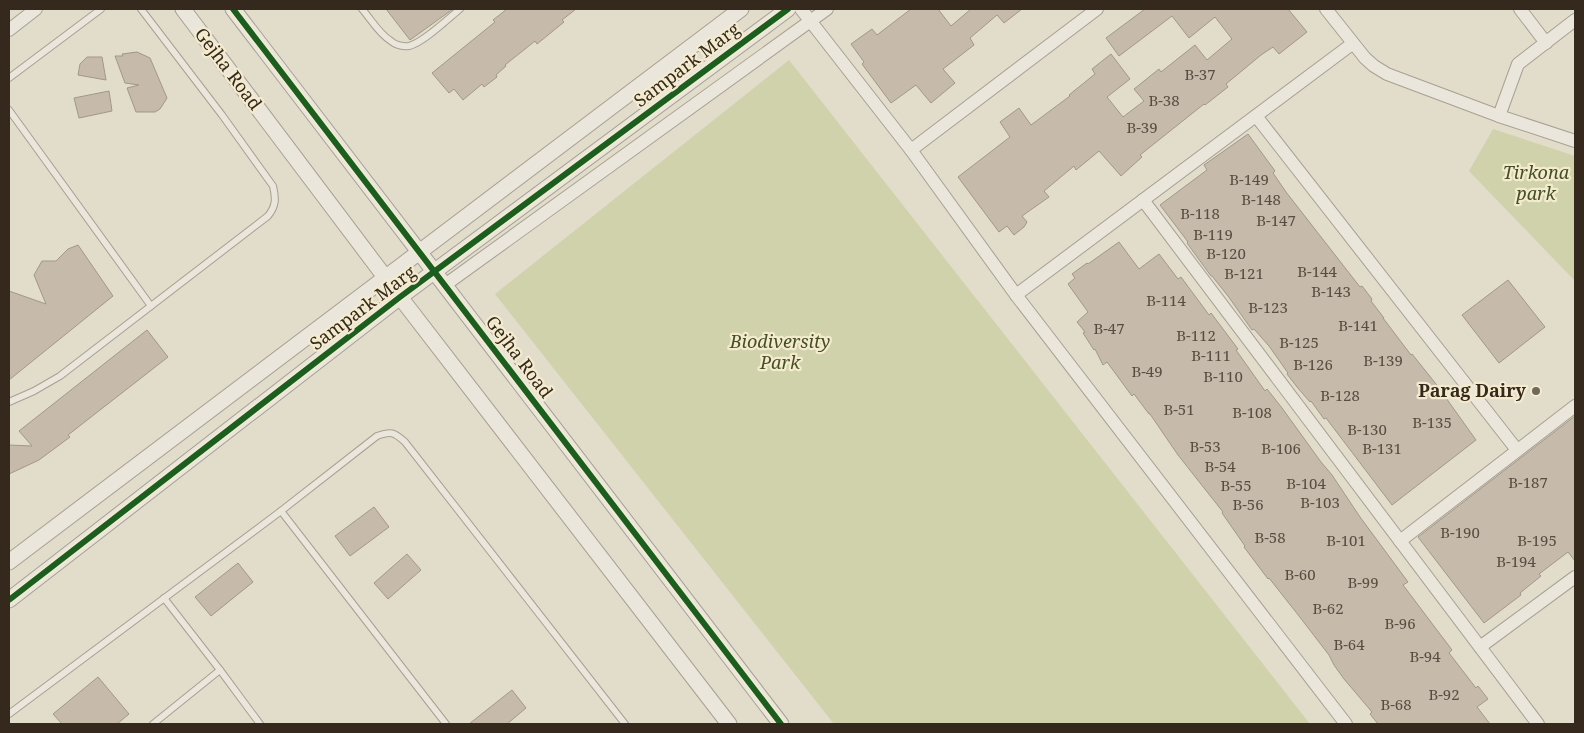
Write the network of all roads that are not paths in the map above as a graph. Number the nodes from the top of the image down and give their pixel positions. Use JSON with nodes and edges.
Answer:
{"nodes":[{"id":1,"x":36,"y":9,"type":"edge"},
{"id":2,"x":101,"y":9,"type":"edge"},
{"id":3,"x":141,"y":9,"type":"edge"},
{"id":4,"x":183,"y":9,"type":"edge"},
{"id":5,"x":233,"y":9,"type":"edge"},
{"id":6,"x":362,"y":9,"type":"edge"},
{"id":7,"x":460,"y":9,"type":"edge"},
{"id":8,"x":741,"y":9,"type":"edge"},
{"id":9,"x":788,"y":9,"type":"edge"},
{"id":10,"x":801,"y":9,"type":"edge"},
{"id":11,"x":827,"y":9,"type":"edge"},
{"id":12,"x":1097,"y":9,"type":"edge"},
{"id":13,"x":1326,"y":9,"type":"edge"},
{"id":14,"x":1520,"y":9,"type":"edge"},
{"id":15,"x":811,"y":20,"type":"junction"},
{"id":16,"x":1575,"y":20,"type":"edge"},
{"id":17,"x":9,"y":30,"type":"edge"},
{"id":18,"x":1546,"y":42,"type":"junction"},
{"id":19,"x":1352,"y":44,"type":"junction"},
{"id":20,"x":9,"y":78,"type":"edge"},
{"id":21,"x":9,"y":110,"type":"edge"},
{"id":22,"x":1256,"y":116,"type":"junction"},
{"id":23,"x":1500,"y":116,"type":"junction"},
{"id":24,"x":1575,"y":141,"type":"edge"},
{"id":25,"x":911,"y":150,"type":"junction"},
{"id":26,"x":1143,"y":200,"type":"junction"},
{"id":27,"x":419,"y":253,"type":"junction"},
{"id":28,"x":434,"y":272,"type":"junction"},
{"id":29,"x":386,"y":278,"type":"junction"},
{"id":30,"x":444,"y":285,"type":"junction"},
{"id":31,"x":1016,"y":295,"type":"junction"},
{"id":32,"x":400,"y":297,"type":"junction"},
{"id":33,"x":151,"y":306,"type":"junction"},
{"id":34,"x":9,"y":402,"type":"edge"},
{"id":35,"x":1575,"y":406,"type":"edge"},
{"id":36,"x":1517,"y":450,"type":"junction"},
{"id":37,"x":281,"y":511,"type":"junction"},
{"id":38,"x":1400,"y":541,"type":"junction"},
{"id":39,"x":9,"y":562,"type":"edge"},
{"id":40,"x":1575,"y":577,"type":"edge"},
{"id":41,"x":164,"y":598,"type":"junction"},
{"id":42,"x":9,"y":600,"type":"edge"},
{"id":43,"x":1480,"y":647,"type":"junction"},
{"id":44,"x":220,"y":670,"type":"junction"},
{"id":45,"x":9,"y":714,"type":"edge"},
{"id":46,"x":153,"y":724,"type":"edge"},
{"id":47,"x":260,"y":724,"type":"edge"},
{"id":48,"x":446,"y":724,"type":"edge"},
{"id":49,"x":625,"y":724,"type":"edge"},
{"id":50,"x":729,"y":724,"type":"edge"},
{"id":51,"x":781,"y":724,"type":"edge"},
{"id":52,"x":1346,"y":724,"type":"edge"},
{"id":53,"x":1538,"y":724,"type":"edge"}],
"edges":[{"from":1,"to":17,"type":"street"},
{"from":2,"to":20,"type":"lane"},
{"from":3,"to":33,"type":"lane"},
{"from":4,"to":29,"type":"street","name":"Gejha Road"},
{"from":5,"to":27,"type":"street","name":"Gejha Road"},
{"from":6,"to":7,"type":"lane"},
{"from":8,"to":27,"type":"street","name":"Sampark Marg"},
{"from":9,"to":28,"type":"street","name":"Sampark Marg"},
{"from":10,"to":15,"type":"street"},
{"from":11,"to":15,"type":"street"},
{"from":12,"to":25,"type":"street"},
{"from":13,"to":19,"type":"street"},
{"from":14,"to":18,"type":"street"},
{"from":15,"to":25,"type":"street"},
{"from":15,"to":30,"type":"street"},
{"from":16,"to":18,"type":"street"},
{"from":18,"to":23,"type":"street"},
{"from":19,"to":22,"type":"street"},
{"from":19,"to":23,"type":"street"},
{"from":21,"to":33,"type":"lane"},
{"from":22,"to":26,"type":"street"},
{"from":22,"to":36,"type":"street"},
{"from":23,"to":24,"type":"street"},
{"from":25,"to":31,"type":"street"},
{"from":26,"to":31,"type":"street"},
{"from":26,"to":38,"type":"street"},
{"from":27,"to":28,"type":"street","name":"Gejha Road"},
{"from":27,"to":29,"type":"street","name":"Sampark Marg"},
{"from":28,"to":30,"type":"street","name":"Gejha Road"},
{"from":28,"to":32,"type":"street","name":"Sampark Marg"},
{"from":29,"to":32,"type":"street","name":"Gejha Road"},
{"from":29,"to":39,"type":"street","name":"Sampark Marg"},
{"from":30,"to":51,"type":"street","name":"Gejha Road"},
{"from":31,"to":52,"type":"street"},
{"from":32,"to":42,"type":"street","name":"Sampark Marg"},
{"from":32,"to":50,"type":"street","name":"Gejha Road"},
{"from":33,"to":34,"type":"lane"},
{"from":35,"to":36,"type":"street"},
{"from":36,"to":38,"type":"street"},
{"from":37,"to":41,"type":"lane"},
{"from":37,"to":48,"type":"lane"},
{"from":37,"to":49,"type":"lane"},
{"from":38,"to":43,"type":"street"},
{"from":40,"to":43,"type":"street"},
{"from":41,"to":44,"type":"lane"},
{"from":41,"to":45,"type":"lane"},
{"from":43,"to":53,"type":"street"},
{"from":44,"to":46,"type":"lane"},
{"from":44,"to":47,"type":"lane"}]}
